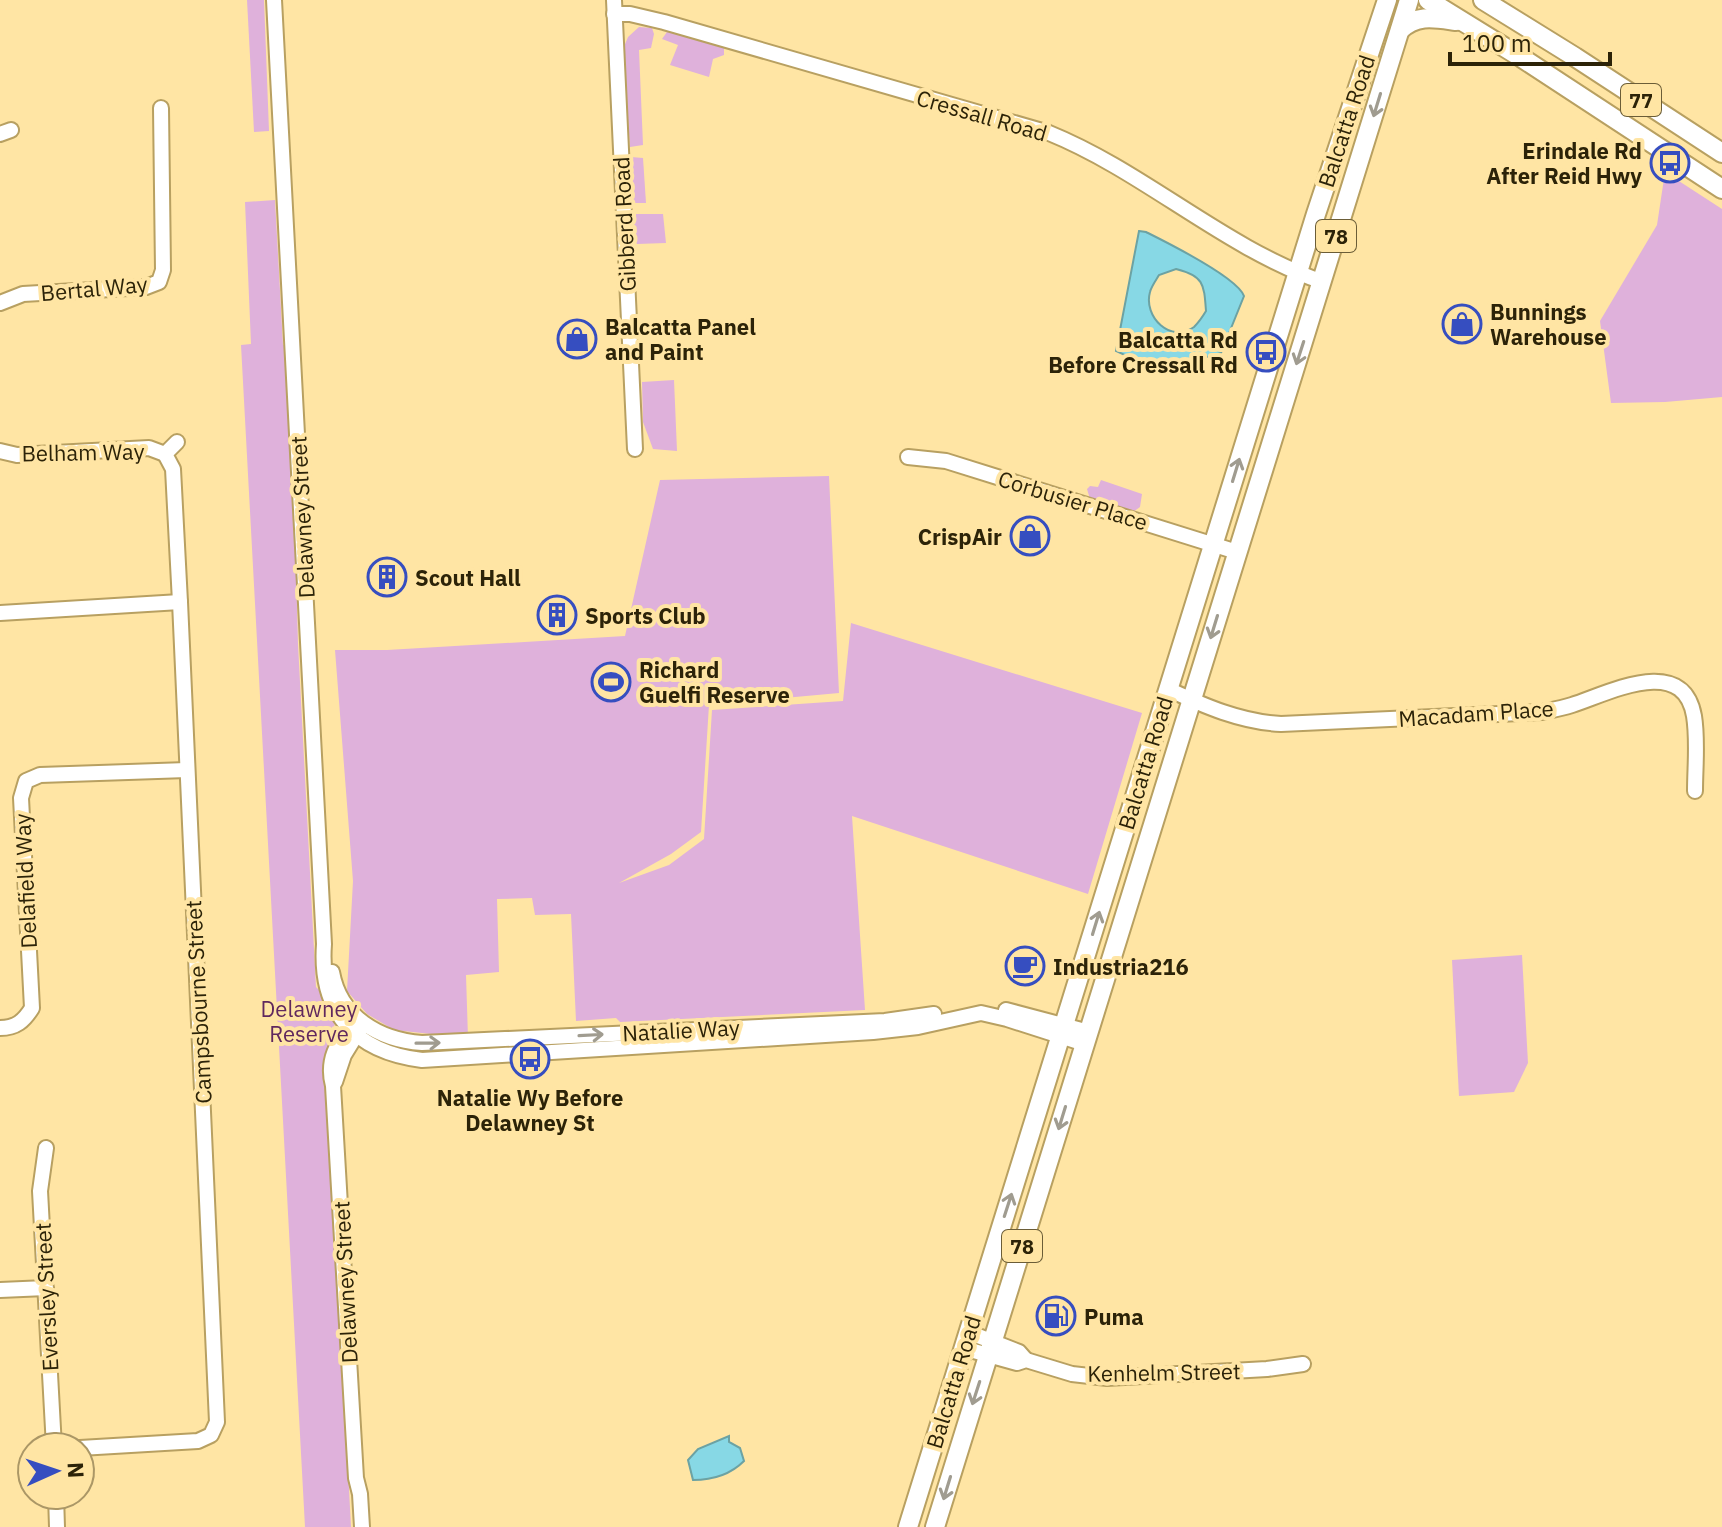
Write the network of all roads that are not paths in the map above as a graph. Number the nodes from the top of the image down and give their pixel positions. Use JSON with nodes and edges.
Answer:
{"nodes":[{"id":1,"x":274,"y":0,"type":"edge"},
{"id":2,"x":1373,"y":0,"type":"edge"},
{"id":3,"x":1387,"y":0,"type":"edge"},
{"id":4,"x":1409,"y":0,"type":"edge"},
{"id":5,"x":1428,"y":0,"type":"edge"},
{"id":6,"x":1483,"y":0,"type":"edge"},
{"id":7,"x":614,"y":7,"type":"edge"},
{"id":8,"x":1463,"y":22,"type":"junction"},
{"id":9,"x":1376,"y":29,"type":"junction"},
{"id":10,"x":1400,"y":30,"type":"junction"},
{"id":11,"x":161,"y":108,"type":"dead end"},
{"id":12,"x":1722,"y":153,"type":"edge"},
{"id":13,"x":1722,"y":189,"type":"edge"},
{"id":14,"x":1297,"y":274,"type":"junction"},
{"id":15,"x":1323,"y":282,"type":"junction"},
{"id":16,"x":0,"y":303,"type":"edge"},
{"id":17,"x":177,"y":442,"type":"dead end"},
{"id":18,"x":635,"y":449,"type":"dead end"},
{"id":19,"x":0,"y":451,"type":"edge"},
{"id":20,"x":165,"y":454,"type":"junction"},
{"id":21,"x":908,"y":457,"type":"dead end"},
{"id":22,"x":1212,"y":544,"type":"junction"},
{"id":23,"x":1237,"y":552,"type":"junction"},
{"id":24,"x":180,"y":602,"type":"junction"},
{"id":25,"x":0,"y":613,"type":"edge"},
{"id":26,"x":1168,"y":689,"type":"junction"},
{"id":27,"x":1191,"y":701,"type":"junction"},
{"id":28,"x":187,"y":770,"type":"junction"},
{"id":29,"x":1695,"y":791,"type":"dead end"},
{"id":30,"x":356,"y":1027,"type":"junction"},
{"id":31,"x":0,"y":1028,"type":"edge"},
{"id":32,"x":1062,"y":1031,"type":"junction"},
{"id":33,"x":1087,"y":1038,"type":"junction"},
{"id":34,"x":46,"y":1148,"type":"dead end"},
{"id":35,"x":46,"y":1288,"type":"junction"},
{"id":36,"x":0,"y":1290,"type":"edge"},
{"id":37,"x":965,"y":1340,"type":"junction"},
{"id":38,"x":990,"y":1348,"type":"junction"},
{"id":39,"x":1303,"y":1364,"type":"dead end"},
{"id":40,"x":53,"y":1431,"type":"edge"},
{"id":41,"x":96,"y":1447,"type":"edge"},
{"id":42,"x":356,"y":1478,"type":"junction"},
{"id":43,"x":354,"y":1527,"type":"edge"},
{"id":44,"x":362,"y":1527,"type":"edge"},
{"id":45,"x":908,"y":1527,"type":"edge"},
{"id":46,"x":935,"y":1527,"type":"edge"}],
"edges":[{"from":1,"to":30,"type":"street","name":"Delawney Street"},
{"from":2,"to":9,"type":"main road"},
{"from":3,"to":9,"type":"main road","name":"Balcatta Road","number":"78"},
{"from":4,"to":10,"type":"main road","name":"Balcatta Road","number":"78"},
{"from":5,"to":8,"type":"main road","number":"77"},
{"from":6,"to":12,"type":"main road","number":"77"},
{"from":7,"to":14,"type":"street","name":"Cressall Road"},
{"from":7,"to":18,"type":"street","name":"Gibberd Road"},
{"from":8,"to":10,"type":"main road"},
{"from":8,"to":13,"type":"main road","number":"77"},
{"from":9,"to":14,"type":"main road","name":"Balcatta Road","number":"78"},
{"from":10,"to":15,"type":"main road","name":"Balcatta Road","number":"78","one_way":true},
{"from":11,"to":16,"type":"street","name":"Bertal Way"},
{"from":14,"to":15,"type":"street","name":"Cressall Road"},
{"from":22,"to":14,"type":"main road","name":"Balcatta Road","number":"78","one_way":true},
{"from":15,"to":23,"type":"main road","name":"Balcatta Road","number":"78","one_way":true},
{"from":17,"to":20,"type":"street"},
{"from":19,"to":20,"type":"street","name":"Belham Way"},
{"from":20,"to":24,"type":"street","name":"Campsbourne Street"},
{"from":21,"to":22,"type":"street","name":"Corbusier Place"},
{"from":22,"to":23,"type":"street","name":"Corbusier Place"},
{"from":22,"to":26,"type":"main road","name":"Balcatta Road","number":"78"},
{"from":23,"to":27,"type":"main road","name":"Balcatta Road","number":"78","one_way":true},
{"from":24,"to":25,"type":"street"},
{"from":24,"to":28,"type":"street","name":"Campsbourne Street"},
{"from":26,"to":27,"type":"street","name":"Macadam Place"},
{"from":32,"to":26,"type":"main road","name":"Balcatta Road","number":"78","one_way":true},
{"from":27,"to":29,"type":"street","name":"Macadam Place"},
{"from":27,"to":33,"type":"main road","name":"Balcatta Road","number":"78"},
{"from":28,"to":31,"type":"street","name":"Delafield Way"},
{"from":28,"to":41,"type":"street","name":"Campsbourne Street"},
{"from":30,"to":32,"type":"street","name":"Natalie Way"},
{"from":30,"to":42,"type":"street","name":"Delawney Street"},
{"from":32,"to":33,"type":"street","name":"Natalie Way"},
{"from":37,"to":32,"type":"main road","name":"Balcatta Road","number":"78","one_way":true},
{"from":33,"to":38,"type":"main road","name":"Balcatta Road","number":"78","one_way":true},
{"from":34,"to":35,"type":"street","name":"Eversley Street"},
{"from":35,"to":36,"type":"street"},
{"from":35,"to":40,"type":"street","name":"Eversley Street"},
{"from":37,"to":38,"type":"street","name":"Kenhelm Street"},
{"from":37,"to":45,"type":"main road","name":"Balcatta Road","number":"78"},
{"from":38,"to":39,"type":"street","name":"Kenhelm Street"},
{"from":38,"to":46,"type":"main road","name":"Balcatta Road","number":"78","one_way":true},
{"from":42,"to":43,"type":"street","name":"Delawney Street"},
{"from":42,"to":44,"type":"street","name":"Delawney Street"}]}
